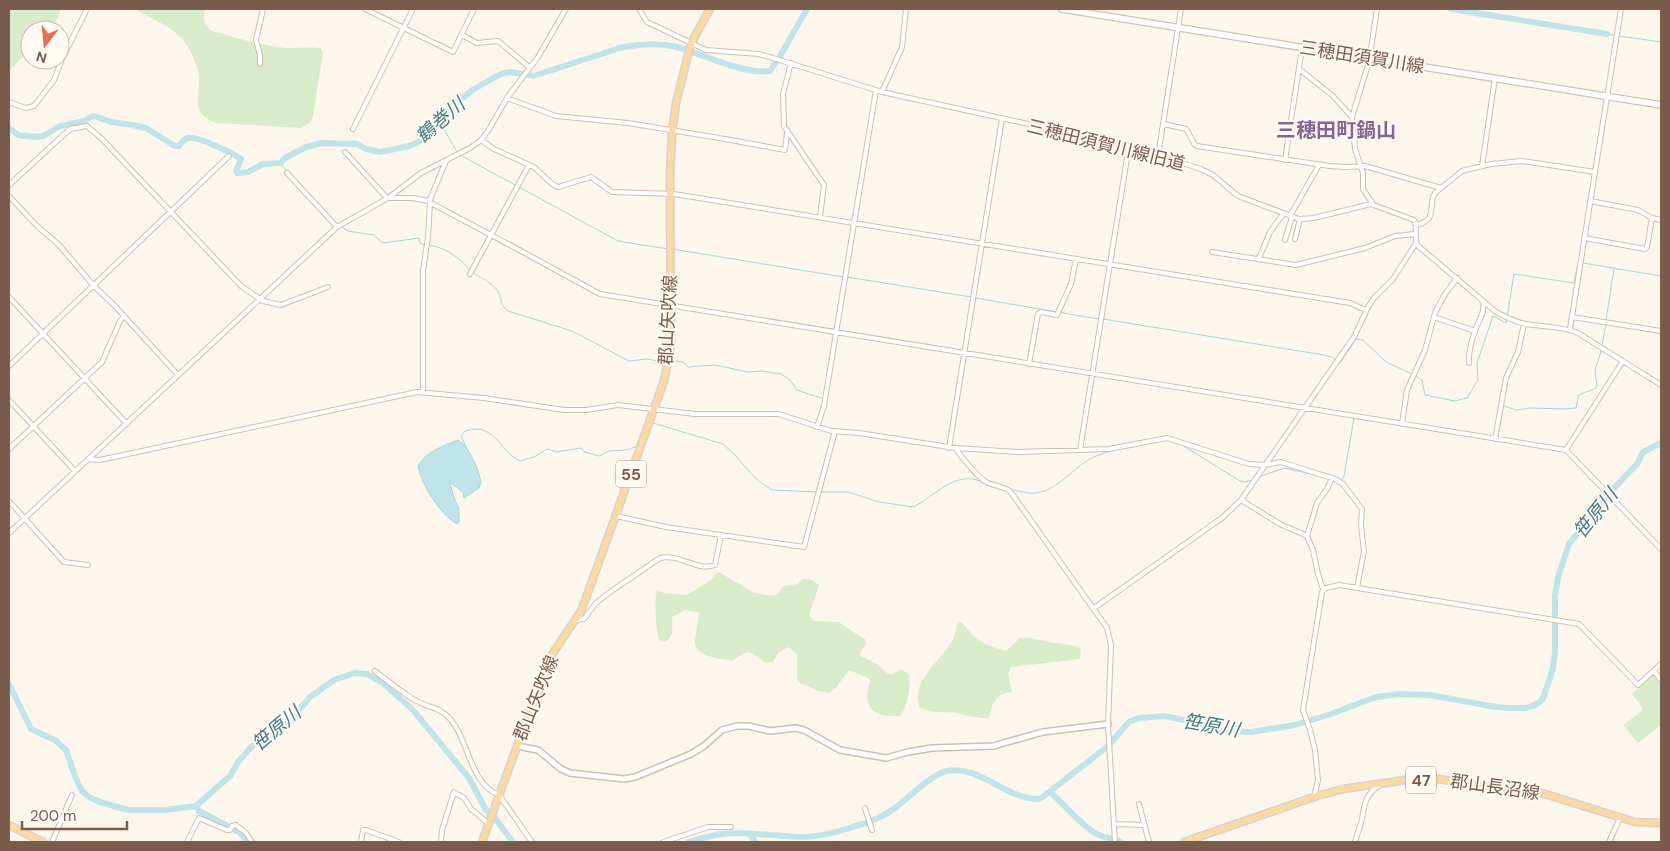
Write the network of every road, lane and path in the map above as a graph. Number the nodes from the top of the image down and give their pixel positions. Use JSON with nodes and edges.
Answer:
{"nodes":[{"id":1,"x":87,"y":9,"type":"edge"},
{"id":2,"x":264,"y":9,"type":"edge"},
{"id":3,"x":365,"y":9,"type":"edge"},
{"id":4,"x":412,"y":9,"type":"edge"},
{"id":5,"x":474,"y":9,"type":"edge"},
{"id":6,"x":566,"y":9,"type":"edge"},
{"id":7,"x":639,"y":9,"type":"edge"},
{"id":8,"x":710,"y":9,"type":"edge"},
{"id":9,"x":906,"y":9,"type":"edge"},
{"id":10,"x":1062,"y":9,"type":"edge"},
{"id":11,"x":1181,"y":9,"type":"edge"},
{"id":12,"x":1377,"y":9,"type":"edge"},
{"id":13,"x":1621,"y":9,"type":"edge"},
{"id":14,"x":1178,"y":27,"type":"junction"},
{"id":15,"x":402,"y":28,"type":"junction"},
{"id":16,"x":462,"y":35,"type":"junction"},
{"id":17,"x":1302,"y":48,"type":"junction"},
{"id":18,"x":689,"y":49,"type":"junction"},
{"id":19,"x":1369,"y":59,"type":"junction"},
{"id":20,"x":791,"y":63,"type":"junction"},
{"id":21,"x":260,"y":64,"type":"dead end"},
{"id":22,"x":529,"y":67,"type":"junction"},
{"id":23,"x":1299,"y":69,"type":"junction"},
{"id":24,"x":1496,"y":78,"type":"junction"},
{"id":25,"x":876,"y":90,"type":"junction"},
{"id":26,"x":882,"y":92,"type":"junction"},
{"id":27,"x":1608,"y":96,"type":"junction"},
{"id":28,"x":507,"y":98,"type":"junction"},
{"id":29,"x":9,"y":102,"type":"edge"},
{"id":30,"x":1661,"y":105,"type":"edge"},
{"id":31,"x":1352,"y":117,"type":"junction"},
{"id":32,"x":1002,"y":119,"type":"junction"},
{"id":33,"x":1164,"y":124,"type":"junction"},
{"id":34,"x":352,"y":129,"type":"dead end"},
{"id":35,"x":672,"y":130,"type":"junction"},
{"id":36,"x":786,"y":133,"type":"junction"},
{"id":37,"x":481,"y":140,"type":"junction"},
{"id":38,"x":1129,"y":146,"type":"junction"},
{"id":39,"x":345,"y":152,"type":"dead end"},
{"id":40,"x":229,"y":156,"type":"dead end"},
{"id":41,"x":1158,"y":156,"type":"junction"},
{"id":42,"x":1285,"y":160,"type":"junction"},
{"id":43,"x":446,"y":161,"type":"junction"},
{"id":44,"x":529,"y":165,"type":"junction"},
{"id":45,"x":1319,"y":165,"type":"junction"},
{"id":46,"x":1360,"y":166,"type":"junction"},
{"id":47,"x":1482,"y":166,"type":"junction"},
{"id":48,"x":1596,"y":172,"type":"junction"},
{"id":49,"x":287,"y":173,"type":"dead end"},
{"id":50,"x":9,"y":185,"type":"edge"},
{"id":51,"x":1441,"y":188,"type":"junction"},
{"id":52,"x":670,"y":193,"type":"junction"},
{"id":53,"x":9,"y":196,"type":"edge"},
{"id":54,"x":388,"y":198,"type":"junction"},
{"id":55,"x":1590,"y":201,"type":"junction"},
{"id":56,"x":429,"y":202,"type":"junction"},
{"id":57,"x":1373,"y":204,"type":"junction"},
{"id":58,"x":170,"y":212,"type":"junction"},
{"id":59,"x":1283,"y":214,"type":"junction"},
{"id":60,"x":820,"y":217,"type":"junction"},
{"id":61,"x":1291,"y":217,"type":"junction"},
{"id":62,"x":1652,"y":218,"type":"junction"},
{"id":63,"x":1300,"y":219,"type":"junction"},
{"id":64,"x":1661,"y":220,"type":"edge"},
{"id":65,"x":854,"y":222,"type":"junction"},
{"id":66,"x":1416,"y":225,"type":"junction"},
{"id":67,"x":337,"y":227,"type":"junction"},
{"id":68,"x":1415,"y":234,"type":"junction"},
{"id":69,"x":491,"y":235,"type":"junction"},
{"id":70,"x":1584,"y":238,"type":"junction"},
{"id":71,"x":1294,"y":239,"type":"dead end"},
{"id":72,"x":1286,"y":240,"type":"dead end"},
{"id":73,"x":982,"y":243,"type":"junction"},
{"id":74,"x":1416,"y":243,"type":"junction"},
{"id":75,"x":1212,"y":252,"type":"dead end"},
{"id":76,"x":1259,"y":258,"type":"junction"},
{"id":77,"x":1076,"y":259,"type":"junction"},
{"id":78,"x":1110,"y":264,"type":"junction"},
{"id":79,"x":470,"y":274,"type":"dead end"},
{"id":80,"x":1457,"y":278,"type":"junction"},
{"id":81,"x":93,"y":285,"type":"junction"},
{"id":82,"x":328,"y":287,"type":"dead end"},
{"id":83,"x":9,"y":297,"type":"edge"},
{"id":84,"x":261,"y":298,"type":"junction"},
{"id":85,"x":1483,"y":301,"type":"junction"},
{"id":86,"x":671,"y":306,"type":"junction"},
{"id":87,"x":1366,"y":310,"type":"junction"},
{"id":88,"x":124,"y":316,"type":"junction"},
{"id":89,"x":1434,"y":317,"type":"junction"},
{"id":90,"x":1572,"y":317,"type":"junction"},
{"id":91,"x":1524,"y":324,"type":"junction"},
{"id":92,"x":1570,"y":329,"type":"junction"},
{"id":93,"x":1475,"y":331,"type":"junction"},
{"id":94,"x":1661,"y":331,"type":"edge"},
{"id":95,"x":836,"y":333,"type":"junction"},
{"id":96,"x":42,"y":334,"type":"junction"},
{"id":97,"x":964,"y":354,"type":"junction"},
{"id":98,"x":1623,"y":361,"type":"junction"},
{"id":99,"x":1469,"y":363,"type":"dead end"},
{"id":100,"x":1030,"y":364,"type":"junction"},
{"id":101,"x":9,"y":366,"type":"edge"},
{"id":102,"x":1092,"y":374,"type":"junction"},
{"id":103,"x":178,"y":376,"type":"junction"},
{"id":104,"x":85,"y":379,"type":"junction"},
{"id":105,"x":1661,"y":385,"type":"edge"},
{"id":106,"x":424,"y":391,"type":"junction"},
{"id":107,"x":9,"y":400,"type":"edge"},
{"id":108,"x":1305,"y":408,"type":"junction"},
{"id":109,"x":653,"y":410,"type":"junction"},
{"id":110,"x":127,"y":424,"type":"junction"},
{"id":111,"x":1402,"y":424,"type":"junction"},
{"id":112,"x":33,"y":427,"type":"junction"},
{"id":113,"x":817,"y":427,"type":"junction"},
{"id":114,"x":835,"y":431,"type":"junction"},
{"id":115,"x":1495,"y":439,"type":"junction"},
{"id":116,"x":949,"y":448,"type":"junction"},
{"id":117,"x":955,"y":448,"type":"junction"},
{"id":118,"x":9,"y":450,"type":"edge"},
{"id":119,"x":1080,"y":450,"type":"junction"},
{"id":120,"x":1566,"y":450,"type":"junction"},
{"id":121,"x":89,"y":459,"type":"junction"},
{"id":122,"x":1266,"y":465,"type":"junction"},
{"id":123,"x":75,"y":471,"type":"junction"},
{"id":124,"x":1332,"y":478,"type":"junction"},
{"id":125,"x":1241,"y":500,"type":"junction"},
{"id":126,"x":9,"y":501,"type":"edge"},
{"id":127,"x":616,"y":516,"type":"junction"},
{"id":128,"x":25,"y":519,"type":"junction"},
{"id":129,"x":9,"y":533,"type":"edge"},
{"id":130,"x":721,"y":535,"type":"junction"},
{"id":131,"x":1307,"y":536,"type":"junction"},
{"id":132,"x":1661,"y":549,"type":"edge"},
{"id":133,"x":88,"y":565,"type":"dead end"},
{"id":134,"x":1357,"y":588,"type":"junction"},
{"id":135,"x":1323,"y":589,"type":"junction"},
{"id":136,"x":1094,"y":608,"type":"junction"},
{"id":137,"x":575,"y":620,"type":"junction"},
{"id":138,"x":1661,"y":664,"type":"edge"},
{"id":139,"x":375,"y":671,"type":"dead end"},
{"id":140,"x":1654,"y":671,"type":"junction"},
{"id":141,"x":1661,"y":680,"type":"edge"},
{"id":142,"x":1108,"y":724,"type":"junction"},
{"id":143,"x":517,"y":746,"type":"junction"},
{"id":144,"x":1382,"y":784,"type":"junction"},
{"id":145,"x":72,"y":794,"type":"dead end"},
{"id":146,"x":499,"y":796,"type":"junction"},
{"id":147,"x":1317,"y":796,"type":"junction"},
{"id":148,"x":1140,"y":804,"type":"dead end"},
{"id":149,"x":865,"y":808,"type":"dead end"},
{"id":150,"x":1620,"y":818,"type":"junction"},
{"id":151,"x":489,"y":823,"type":"junction"},
{"id":152,"x":1661,"y":823,"type":"edge"},
{"id":153,"x":1114,"y":824,"type":"junction"},
{"id":154,"x":9,"y":825,"type":"edge"},
{"id":155,"x":1144,"y":825,"type":"junction"},
{"id":156,"x":732,"y":827,"type":"dead end"},
{"id":157,"x":872,"y":830,"type":"dead end"},
{"id":158,"x":1115,"y":840,"type":"edge"},
{"id":159,"x":43,"y":842,"type":"edge"},
{"id":160,"x":52,"y":842,"type":"edge"},
{"id":161,"x":187,"y":842,"type":"edge"},
{"id":162,"x":252,"y":842,"type":"edge"},
{"id":163,"x":361,"y":842,"type":"edge"},
{"id":164,"x":399,"y":842,"type":"edge"},
{"id":165,"x":441,"y":842,"type":"edge"},
{"id":166,"x":482,"y":842,"type":"edge"},
{"id":167,"x":532,"y":842,"type":"edge"},
{"id":168,"x":663,"y":842,"type":"edge"},
{"id":169,"x":1149,"y":842,"type":"edge"},
{"id":170,"x":1184,"y":842,"type":"edge"},
{"id":171,"x":1355,"y":842,"type":"edge"},
{"id":172,"x":1609,"y":842,"type":"edge"}],
"edges":[{"from":1,"to":29,"type":"street"},
{"from":2,"to":21,"type":"street"},
{"from":3,"to":15,"type":"street"},
{"from":4,"to":15,"type":"street"},
{"from":5,"to":16,"type":"street"},
{"from":6,"to":22,"type":"street"},
{"from":7,"to":18,"type":"street","name":"三穂田須賀川線旧道"},
{"from":8,"to":18,"type":"main road","name":"郡山矢吹線","number":"55"},
{"from":9,"to":26,"type":"street"},
{"from":10,"to":14,"type":"main road","name":"三穂田須賀川線"},
{"from":11,"to":14,"type":"street"},
{"from":12,"to":19,"type":"street"},
{"from":13,"to":27,"type":"street"},
{"from":14,"to":17,"type":"main road","name":"三穂田須賀川線"},
{"from":14,"to":33,"type":"street"},
{"from":15,"to":16,"type":"street"},
{"from":15,"to":34,"type":"street"},
{"from":16,"to":22,"type":"street"},
{"from":17,"to":19,"type":"main road","name":"三穂田須賀川線"},
{"from":17,"to":23,"type":"street"},
{"from":18,"to":20,"type":"street","name":"三穂田須賀川線旧道"},
{"from":18,"to":35,"type":"main road","name":"郡山矢吹線","number":"55"},
{"from":19,"to":24,"type":"main road","name":"三穂田須賀川線"},
{"from":19,"to":31,"type":"street"},
{"from":20,"to":25,"type":"street","name":"三穂田須賀川線旧道"},
{"from":20,"to":36,"type":"street"},
{"from":22,"to":28,"type":"street"},
{"from":23,"to":31,"type":"street"},
{"from":23,"to":42,"type":"street"},
{"from":24,"to":27,"type":"main road","name":"三穂田須賀川線"},
{"from":24,"to":47,"type":"street"},
{"from":25,"to":26,"type":"street","name":"三穂田須賀川線旧道"},
{"from":25,"to":65,"type":"street"},
{"from":26,"to":32,"type":"street","name":"三穂田須賀川線旧道"},
{"from":27,"to":30,"type":"main road","name":"三穂田須賀川線"},
{"from":27,"to":48,"type":"street"},
{"from":28,"to":35,"type":"street"},
{"from":28,"to":37,"type":"street"},
{"from":31,"to":46,"type":"street"},
{"from":32,"to":38,"type":"street","name":"三穂田須賀川線旧道"},
{"from":32,"to":73,"type":"street"},
{"from":33,"to":41,"type":"street"},
{"from":33,"to":42,"type":"street"},
{"from":35,"to":36,"type":"street"},
{"from":35,"to":52,"type":"main road","name":"郡山矢吹線","number":"55"},
{"from":36,"to":60,"type":"street"},
{"from":37,"to":43,"type":"street"},
{"from":37,"to":44,"type":"street"},
{"from":38,"to":41,"type":"street","name":"三穂田須賀川線旧道"},
{"from":38,"to":78,"type":"street"},
{"from":39,"to":54,"type":"street"},
{"from":40,"to":58,"type":"street"},
{"from":41,"to":59,"type":"street","name":"三穂田須賀川線旧道"},
{"from":42,"to":45,"type":"street"},
{"from":43,"to":54,"type":"street"},
{"from":43,"to":56,"type":"street"},
{"from":44,"to":52,"type":"street"},
{"from":44,"to":69,"type":"street"},
{"from":45,"to":46,"type":"street"},
{"from":45,"to":61,"type":"street"},
{"from":46,"to":51,"type":"street"},
{"from":46,"to":57,"type":"street"},
{"from":47,"to":48,"type":"street"},
{"from":47,"to":51,"type":"street"},
{"from":48,"to":55,"type":"street"},
{"from":49,"to":67,"type":"street"},
{"from":50,"to":58,"type":"street"},
{"from":51,"to":66,"type":"street"},
{"from":52,"to":60,"type":"street"},
{"from":52,"to":86,"type":"main road","name":"郡山矢吹線","number":"55"},
{"from":53,"to":81,"type":"street"},
{"from":54,"to":56,"type":"street"},
{"from":54,"to":67,"type":"street"},
{"from":55,"to":62,"type":"street"},
{"from":55,"to":70,"type":"street"},
{"from":56,"to":69,"type":"street"},
{"from":56,"to":106,"type":"street"},
{"from":57,"to":63,"type":"street","name":"三穂田須賀川線旧道"},
{"from":57,"to":66,"type":"street"},
{"from":58,"to":81,"type":"street"},
{"from":58,"to":84,"type":"street"},
{"from":59,"to":61,"type":"street","name":"三穂田須賀川線旧道"},
{"from":59,"to":76,"type":"street"},
{"from":60,"to":65,"type":"street"},
{"from":61,"to":63,"type":"street","name":"三穂田須賀川線旧道"},
{"from":61,"to":72,"type":"street"},
{"from":62,"to":64,"type":"street"},
{"from":62,"to":70,"type":"street"},
{"from":63,"to":71,"type":"street"},
{"from":65,"to":73,"type":"street"},
{"from":65,"to":95,"type":"street"},
{"from":66,"to":68,"type":"street"},
{"from":67,"to":84,"type":"street"},
{"from":68,"to":74,"type":"street"},
{"from":68,"to":76,"type":"street"},
{"from":69,"to":79,"type":"street"},
{"from":69,"to":86,"type":"street"},
{"from":70,"to":90,"type":"street"},
{"from":73,"to":77,"type":"street"},
{"from":73,"to":97,"type":"street"},
{"from":74,"to":80,"type":"street"},
{"from":74,"to":87,"type":"street"},
{"from":75,"to":76,"type":"street"},
{"from":77,"to":78,"type":"street"},
{"from":77,"to":100,"type":"street"},
{"from":78,"to":87,"type":"street"},
{"from":78,"to":102,"type":"street"},
{"from":80,"to":85,"type":"street"},
{"from":80,"to":89,"type":"street"},
{"from":81,"to":88,"type":"street"},
{"from":81,"to":96,"type":"street"},
{"from":82,"to":84,"type":"street"},
{"from":83,"to":96,"type":"street"},
{"from":84,"to":103,"type":"street"},
{"from":85,"to":91,"type":"street"},
{"from":85,"to":93,"type":"street"},
{"from":86,"to":95,"type":"street"},
{"from":86,"to":109,"type":"main road","name":"郡山矢吹線","number":"55"},
{"from":87,"to":108,"type":"street"},
{"from":88,"to":103,"type":"street"},
{"from":88,"to":104,"type":"street"},
{"from":89,"to":93,"type":"street"},
{"from":89,"to":111,"type":"street"},
{"from":90,"to":92,"type":"street"},
{"from":90,"to":94,"type":"street"},
{"from":91,"to":92,"type":"street"},
{"from":91,"to":115,"type":"street"},
{"from":92,"to":98,"type":"street"},
{"from":93,"to":99,"type":"street"},
{"from":95,"to":97,"type":"street"},
{"from":95,"to":113,"type":"street"},
{"from":96,"to":101,"type":"street"},
{"from":96,"to":104,"type":"street"},
{"from":97,"to":100,"type":"street"},
{"from":97,"to":116,"type":"street"},
{"from":98,"to":105,"type":"street"},
{"from":98,"to":120,"type":"street"},
{"from":100,"to":102,"type":"street"},
{"from":102,"to":108,"type":"street"},
{"from":102,"to":119,"type":"street"},
{"from":103,"to":110,"type":"street"},
{"from":104,"to":110,"type":"street"},
{"from":104,"to":112,"type":"street"},
{"from":106,"to":109,"type":"street"},
{"from":106,"to":121,"type":"street"},
{"from":107,"to":112,"type":"street"},
{"from":108,"to":111,"type":"street"},
{"from":108,"to":122,"type":"street"},
{"from":109,"to":113,"type":"street"},
{"from":109,"to":127,"type":"main road","name":"郡山矢吹線","number":"55"},
{"from":110,"to":121,"type":"street"},
{"from":111,"to":115,"type":"street"},
{"from":112,"to":118,"type":"street"},
{"from":112,"to":123,"type":"street"},
{"from":113,"to":114,"type":"street"},
{"from":114,"to":116,"type":"street"},
{"from":114,"to":130,"type":"street"},
{"from":115,"to":120,"type":"street"},
{"from":116,"to":117,"type":"street"},
{"from":117,"to":119,"type":"street"},
{"from":117,"to":136,"type":"street"},
{"from":119,"to":122,"type":"street"},
{"from":120,"to":132,"type":"street"},
{"from":121,"to":123,"type":"street"},
{"from":122,"to":124,"type":"street"},
{"from":122,"to":125,"type":"street"},
{"from":123,"to":128,"type":"street"},
{"from":124,"to":131,"type":"street"},
{"from":124,"to":134,"type":"street"},
{"from":125,"to":131,"type":"street"},
{"from":125,"to":136,"type":"street"},
{"from":126,"to":128,"type":"street"},
{"from":127,"to":130,"type":"street"},
{"from":127,"to":137,"type":"main road","name":"郡山矢吹線","number":"55"},
{"from":128,"to":129,"type":"street"},
{"from":128,"to":133,"type":"street"},
{"from":130,"to":137,"type":"street"},
{"from":131,"to":135,"type":"street"},
{"from":134,"to":135,"type":"street"},
{"from":134,"to":140,"type":"street"},
{"from":135,"to":147,"type":"street"},
{"from":136,"to":142,"type":"street"},
{"from":137,"to":143,"type":"main road","name":"郡山矢吹線","number":"55"},
{"from":138,"to":140,"type":"street"},
{"from":139,"to":146,"type":"street"},
{"from":140,"to":141,"type":"street"},
{"from":142,"to":143,"type":"street"},
{"from":142,"to":153,"type":"street"},
{"from":143,"to":146,"type":"main road","name":"郡山矢吹線","number":"55"},
{"from":144,"to":147,"type":"main road","name":"郡山長沼線","number":"47"},
{"from":144,"to":150,"type":"main road","name":"郡山長沼線","number":"47"},
{"from":144,"to":171,"type":"street"},
{"from":145,"to":160,"type":"street"},
{"from":146,"to":151,"type":"main road","name":"郡山矢吹線","number":"55"},
{"from":146,"to":167,"type":"street"},
{"from":147,"to":170,"type":"main road","name":"郡山長沼線","number":"47"},
{"from":148,"to":155,"type":"street"},
{"from":149,"to":157,"type":"street"},
{"from":150,"to":152,"type":"main road","name":"郡山長沼線","number":"47"},
{"from":150,"to":172,"type":"street"},
{"from":151,"to":165,"type":"street"},
{"from":151,"to":166,"type":"main road","name":"郡山矢吹線","number":"55"},
{"from":153,"to":155,"type":"street"},
{"from":153,"to":158,"type":"street"},
{"from":154,"to":159,"type":"main road"},
{"from":155,"to":169,"type":"street"},
{"from":156,"to":168,"type":"street"},
{"from":161,"to":162,"type":"street"},
{"from":163,"to":164,"type":"street"}]}
